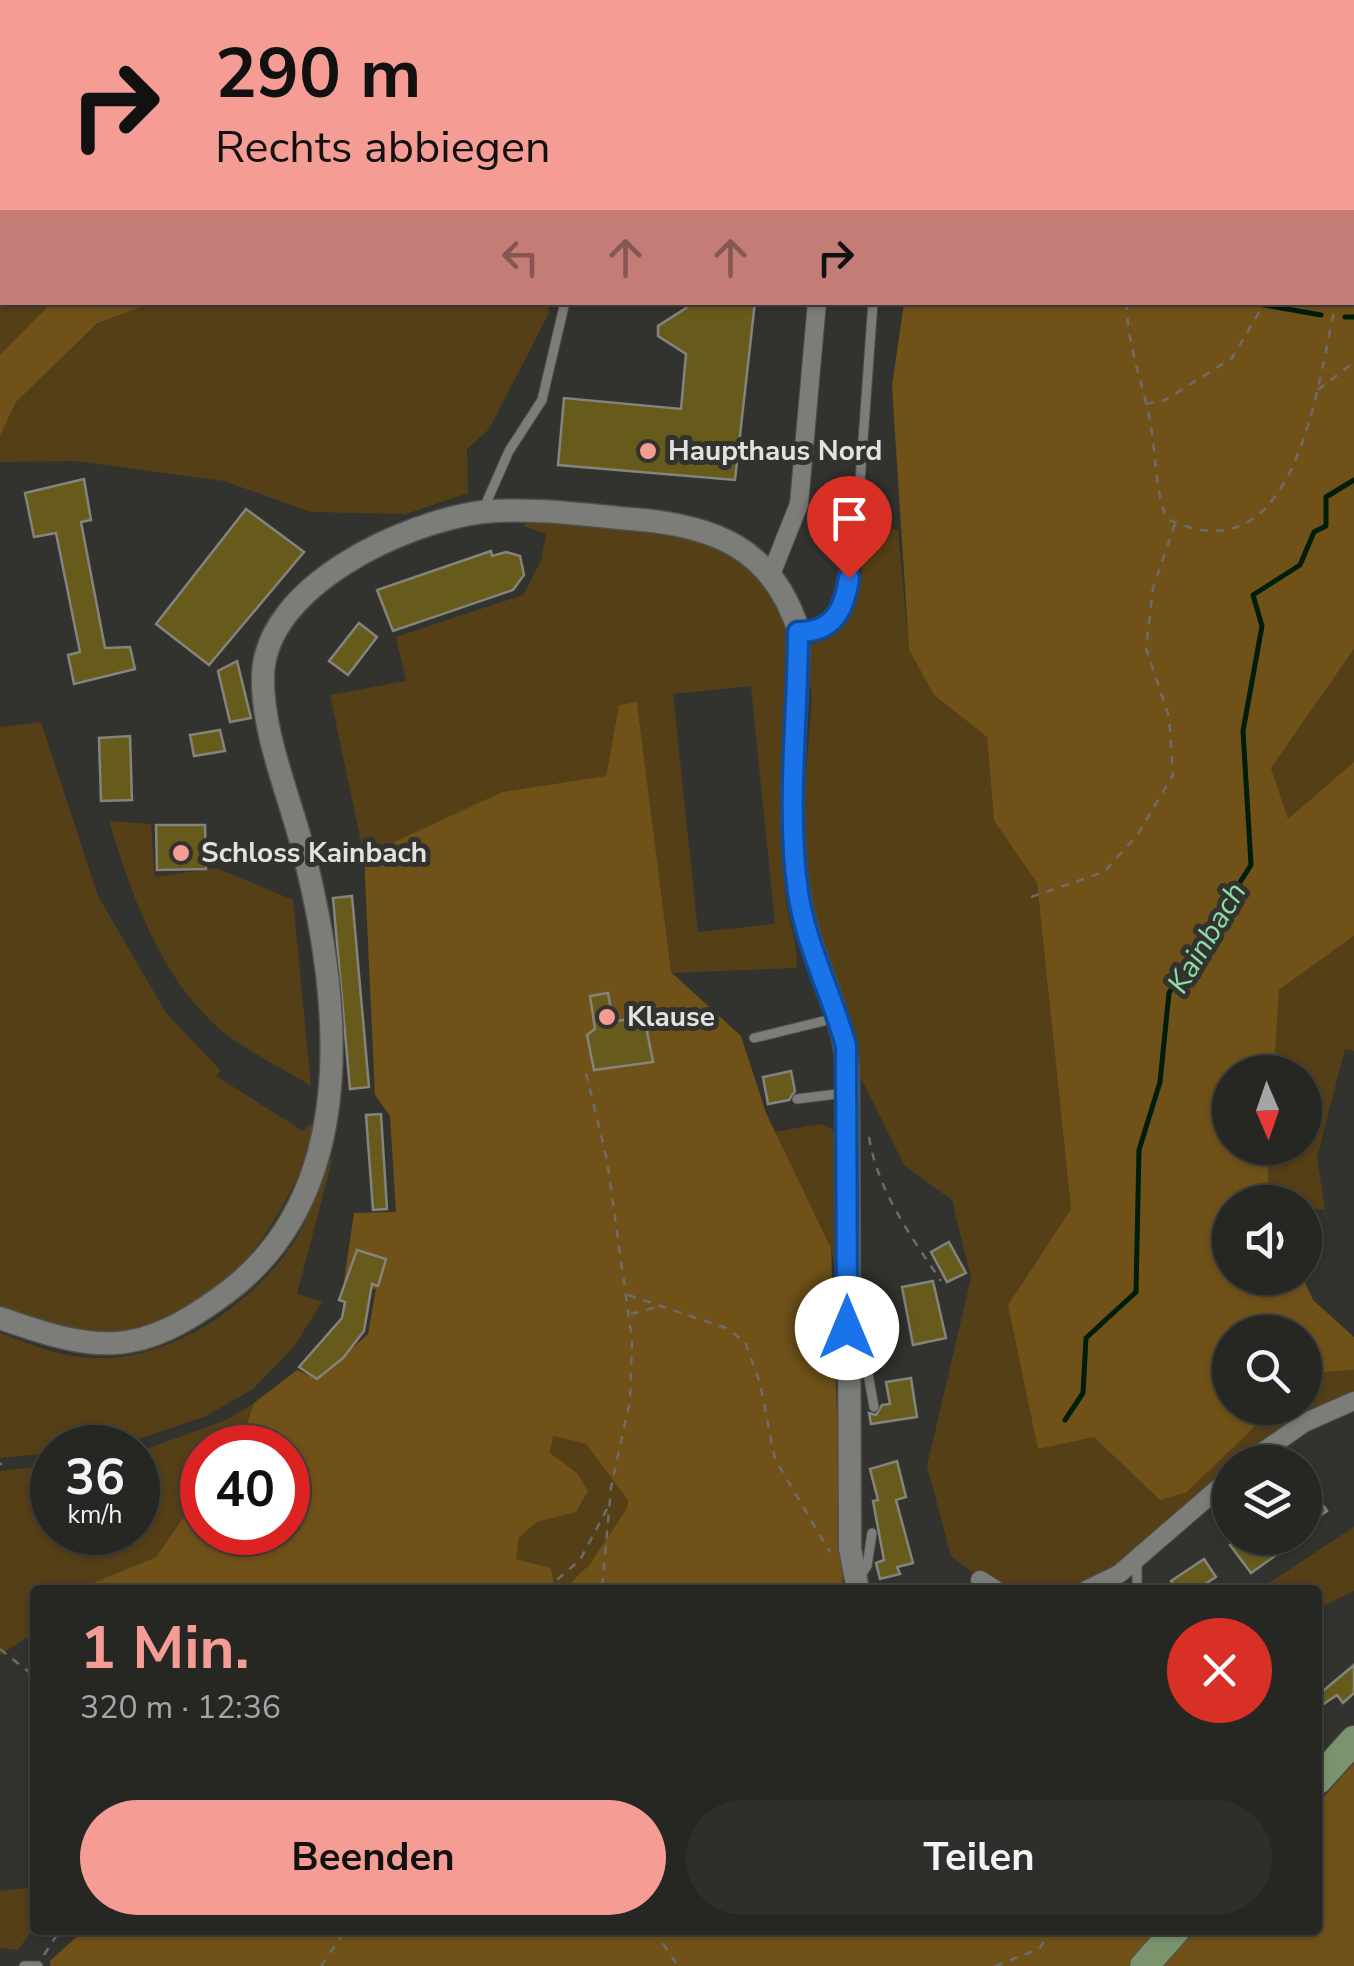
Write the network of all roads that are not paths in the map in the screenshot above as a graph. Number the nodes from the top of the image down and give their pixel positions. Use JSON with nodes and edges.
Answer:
{"nodes":[{"id":1,"x":565,"y":305,"type":"edge"},
{"id":2,"x":817,"y":305,"type":"edge"},
{"id":3,"x":873,"y":305,"type":"edge"},
{"id":4,"x":482,"y":512,"type":"junction"},
{"id":5,"x":772,"y":572,"type":"junction"},
{"id":6,"x":798,"y":632,"type":"junction"},
{"id":7,"x":839,"y":1018,"type":"junction"},
{"id":8,"x":754,"y":1038,"type":"dead end"},
{"id":9,"x":848,"y":1093,"type":"junction"},
{"id":10,"x":796,"y":1099,"type":"dead end"},
{"id":11,"x":0,"y":1318,"type":"edge"},
{"id":12,"x":847,"y":1335,"type":"junction"},
{"id":13,"x":1354,"y":1402,"type":"edge"},
{"id":14,"x":874,"y":1407,"type":"dead end"},
{"id":15,"x":1272,"y":1445,"type":"edge"},
{"id":16,"x":1212,"y":1494,"type":"edge"},
{"id":17,"x":872,"y":1534,"type":"dead end"},
{"id":18,"x":1138,"y":1560,"type":"junction"},
{"id":19,"x":857,"y":1585,"type":"edge"},
{"id":20,"x":858,"y":1585,"type":"edge"},
{"id":21,"x":1095,"y":1585,"type":"edge"},
{"id":22,"x":1137,"y":1585,"type":"edge"},
{"id":23,"x":1354,"y":1740,"type":"edge"},
{"id":24,"x":1322,"y":1776,"type":"edge"},
{"id":25,"x":1172,"y":1935,"type":"edge"},
{"id":26,"x":38,"y":1965,"type":"edge"},
{"id":27,"x":24,"y":1966,"type":"edge"},
{"id":28,"x":1144,"y":1966,"type":"edge"}],
"edges":[{"from":1,"to":4,"type":"lane"},
{"from":2,"to":5,"type":"street"},
{"from":3,"to":6,"type":"lane"},
{"from":4,"to":5,"type":"street"},
{"from":4,"to":11,"type":"street"},
{"from":5,"to":6,"type":"street"},
{"from":6,"to":7,"type":"street"},
{"from":7,"to":8,"type":"lane"},
{"from":7,"to":9,"type":"street"},
{"from":9,"to":10,"type":"lane"},
{"from":9,"to":12,"type":"street"},
{"from":12,"to":14,"type":"lane"},
{"from":12,"to":19,"type":"street"},
{"from":13,"to":15,"type":"street"},
{"from":16,"to":18,"type":"street"},
{"from":17,"to":20,"type":"lane"},
{"from":18,"to":21,"type":"street"},
{"from":18,"to":22,"type":"lane"},
{"from":23,"to":24,"type":"main road"},
{"from":25,"to":28,"type":"main road"},
{"from":26,"to":27,"type":"lane"}]}
